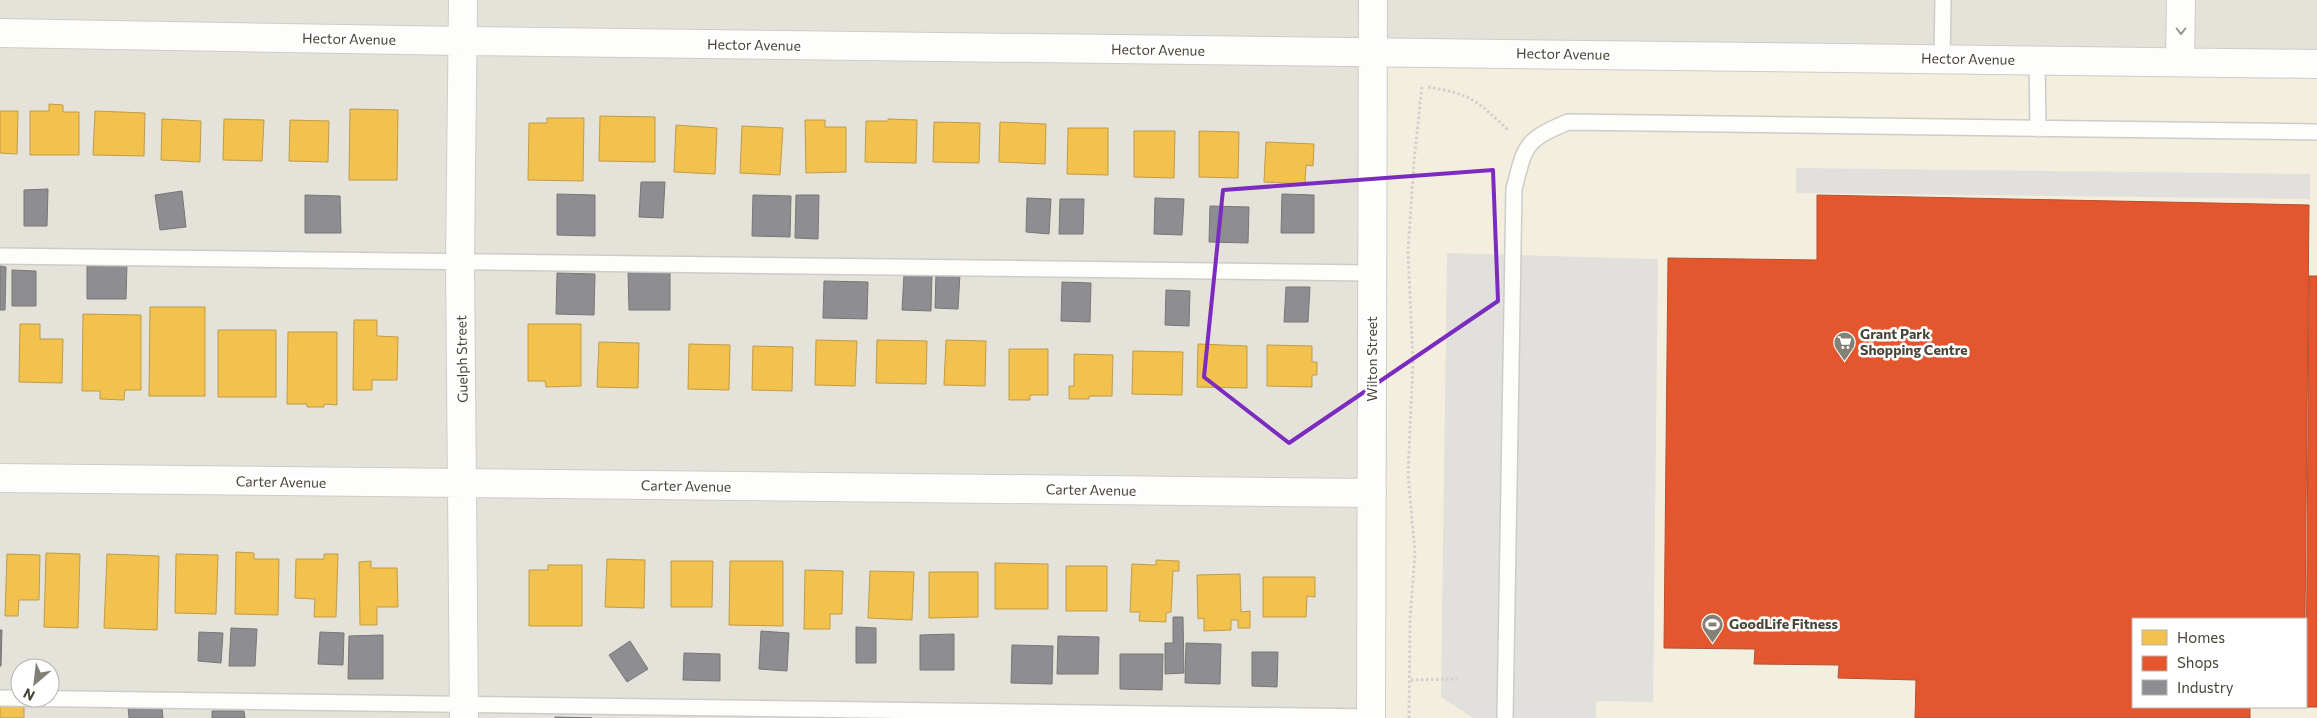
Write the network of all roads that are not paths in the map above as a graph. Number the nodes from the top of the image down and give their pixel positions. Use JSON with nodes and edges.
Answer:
{"nodes":[{"id":1,"x":463,"y":0,"type":"edge"},
{"id":2,"x":1373,"y":0,"type":"edge"},
{"id":3,"x":1943,"y":0,"type":"edge"},
{"id":4,"x":2181,"y":0,"type":"edge"},
{"id":5,"x":0,"y":34,"type":"edge"},
{"id":6,"x":463,"y":41,"type":"junction"},
{"id":7,"x":1374,"y":52,"type":"junction"},
{"id":8,"x":1942,"y":59,"type":"junction"},
{"id":9,"x":2037,"y":61,"type":"junction"},
{"id":10,"x":2180,"y":62,"type":"junction"},
{"id":11,"x":2317,"y":64,"type":"edge"},
{"id":12,"x":2038,"y":129,"type":"junction"},
{"id":13,"x":2317,"y":132,"type":"edge"},
{"id":14,"x":0,"y":256,"type":"edge"},
{"id":15,"x":460,"y":262,"type":"junction"},
{"id":16,"x":1371,"y":273,"type":"junction"},
{"id":17,"x":0,"y":478,"type":"edge"},
{"id":18,"x":463,"y":484,"type":"junction"},
{"id":19,"x":1372,"y":493,"type":"junction"},
{"id":20,"x":0,"y":698,"type":"edge"},
{"id":21,"x":464,"y":712,"type":"edge"},
{"id":22,"x":1371,"y":718,"type":"edge"},
{"id":23,"x":1505,"y":718,"type":"edge"}],
"edges":[{"from":1,"to":6,"type":"street","name":"Guelph Street"},
{"from":2,"to":7,"type":"street","name":"Wilton Street"},
{"from":3,"to":8,"type":"lane"},
{"from":4,"to":10,"type":"street","one_way":true},
{"from":5,"to":6,"type":"street","name":"Hector Avenue"},
{"from":6,"to":7,"type":"street","name":"Hector Avenue"},
{"from":6,"to":15,"type":"street","name":"Guelph Street"},
{"from":7,"to":8,"type":"street","name":"Hector Avenue"},
{"from":7,"to":16,"type":"street","name":"Wilton Street"},
{"from":8,"to":9,"type":"street","name":"Hector Avenue"},
{"from":9,"to":10,"type":"street","name":"Hector Avenue"},
{"from":9,"to":12,"type":"lane"},
{"from":10,"to":11,"type":"street","name":"Hector Avenue"},
{"from":12,"to":13,"type":"lane"},
{"from":12,"to":23,"type":"lane"},
{"from":14,"to":15,"type":"lane"},
{"from":15,"to":16,"type":"lane"},
{"from":15,"to":18,"type":"street","name":"Guelph Street"},
{"from":16,"to":19,"type":"street","name":"Wilton Street"},
{"from":17,"to":18,"type":"street","name":"Carter Avenue"},
{"from":18,"to":19,"type":"street","name":"Carter Avenue"},
{"from":18,"to":21,"type":"street","name":"Guelph Street"},
{"from":19,"to":22,"type":"street","name":"Wilton Street"},
{"from":20,"to":21,"type":"lane"},
{"from":21,"to":22,"type":"lane"}]}
